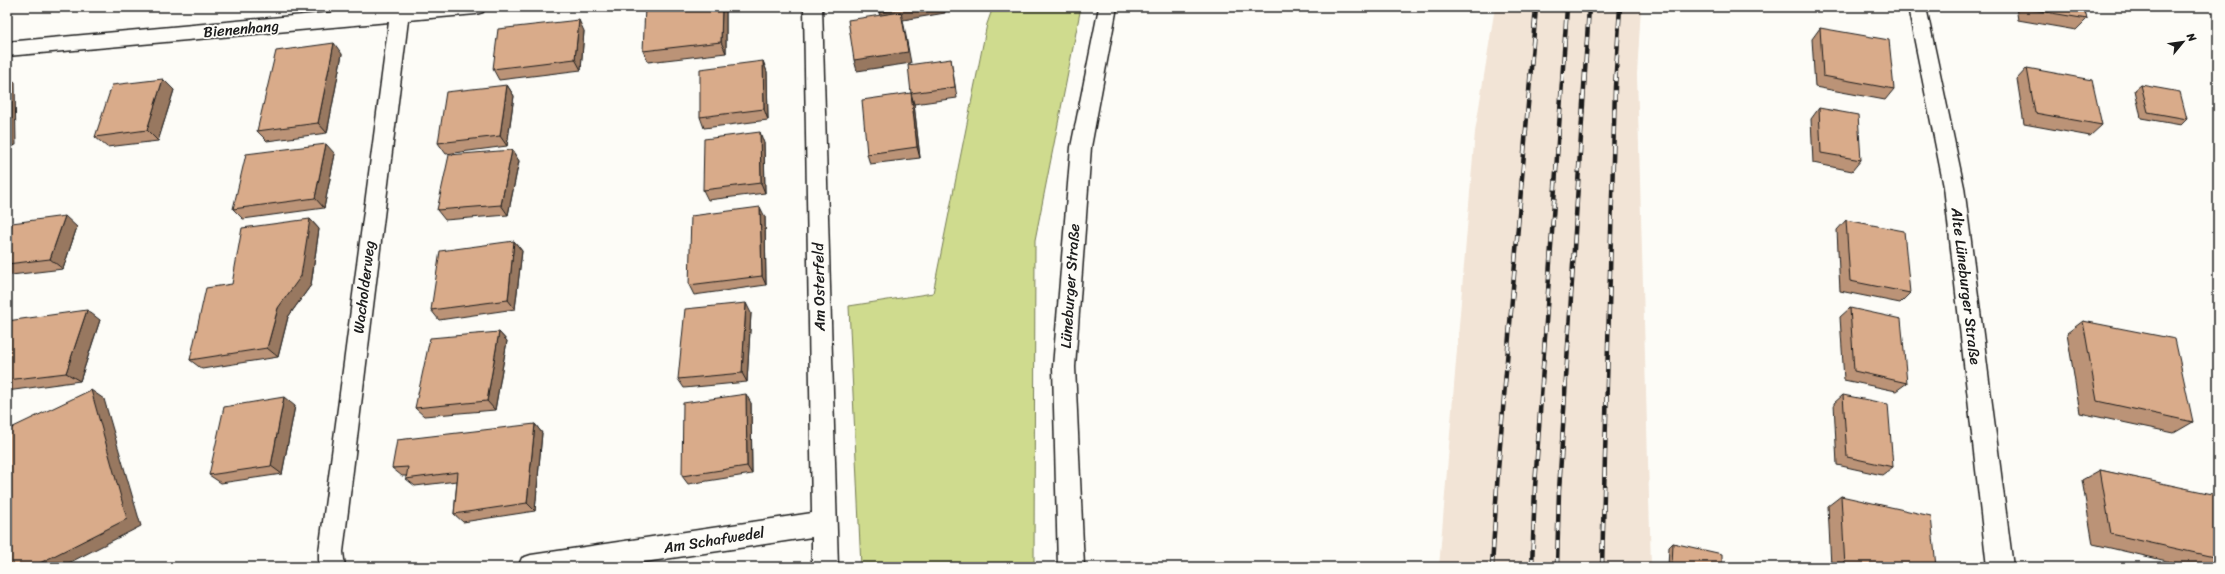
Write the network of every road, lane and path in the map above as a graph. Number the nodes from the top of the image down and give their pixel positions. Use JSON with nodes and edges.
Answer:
{"nodes":[{"id":1,"x":476,"y":7,"type":"edge"},
{"id":2,"x":813,"y":7,"type":"edge"},
{"id":3,"x":1108,"y":7,"type":"edge"},
{"id":4,"x":1917,"y":7,"type":"edge"},
{"id":5,"x":399,"y":11,"type":"edge"},
{"id":6,"x":7,"y":49,"type":"edge"},
{"id":7,"x":825,"y":523,"type":"junction"},
{"id":8,"x":332,"y":567,"type":"edge"},
{"id":9,"x":531,"y":567,"type":"edge"},
{"id":10,"x":825,"y":567,"type":"edge"},
{"id":11,"x":1071,"y":567,"type":"edge"},
{"id":12,"x":2000,"y":567,"type":"edge"}],
"edges":[{"from":1,"to":5,"type":"street","name":"Bienenhang"},
{"from":2,"to":7,"type":"street","name":"Am Osterfeld"},
{"from":3,"to":11,"type":"street","name":"Lüneburger Straße"},
{"from":4,"to":12,"type":"street","name":"Alte Lüneburger Straße"},
{"from":5,"to":6,"type":"street","name":"Bienenhang"},
{"from":5,"to":8,"type":"street","name":"Wacholderweg"},
{"from":7,"to":9,"type":"street","name":"Am Schafwedel"},
{"from":7,"to":10,"type":"street","name":"Am Osterfeld"}]}
